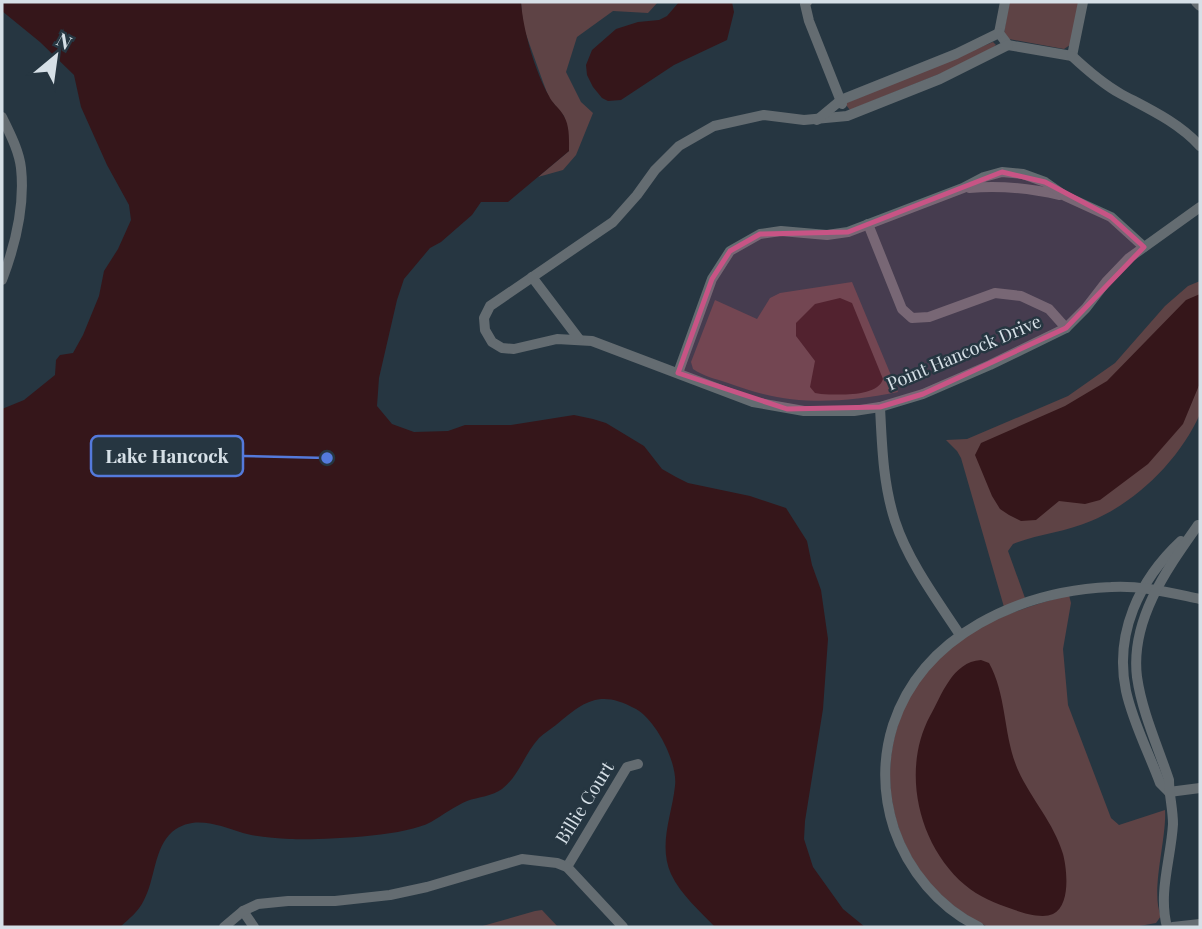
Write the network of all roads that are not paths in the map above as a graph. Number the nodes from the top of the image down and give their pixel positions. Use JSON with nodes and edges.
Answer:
{"nodes":[{"id":1,"x":807,"y":2,"type":"edge"},
{"id":2,"x":1005,"y":2,"type":"edge"},
{"id":3,"x":1083,"y":2,"type":"edge"},
{"id":4,"x":1196,"y":2,"type":"edge"},
{"id":5,"x":1200,"y":5,"type":"edge"},
{"id":6,"x":999,"y":33,"type":"junction"},
{"id":7,"x":1008,"y":45,"type":"junction"},
{"id":8,"x":1072,"y":57,"type":"junction"},
{"id":9,"x":841,"y":100,"type":"junction"},
{"id":10,"x":2,"y":117,"type":"edge"},
{"id":11,"x":847,"y":117,"type":"junction"},
{"id":12,"x":817,"y":120,"type":"junction"},
{"id":13,"x":1200,"y":146,"type":"edge"},
{"id":14,"x":1200,"y":206,"type":"edge"},
{"id":15,"x":869,"y":224,"type":"junction"},
{"id":16,"x":1144,"y":247,"type":"junction"},
{"id":17,"x":532,"y":277,"type":"junction"},
{"id":18,"x":2,"y":279,"type":"edge"},
{"id":19,"x":1066,"y":328,"type":"junction"},
{"id":20,"x":579,"y":339,"type":"junction"},
{"id":21,"x":678,"y":373,"type":"junction"},
{"id":22,"x":880,"y":407,"type":"junction"},
{"id":23,"x":1199,"y":524,"type":"edge"},
{"id":24,"x":1143,"y":589,"type":"junction"},
{"id":25,"x":1157,"y":590,"type":"junction"},
{"id":26,"x":1200,"y":599,"type":"edge"},
{"id":27,"x":960,"y":635,"type":"junction"},
{"id":28,"x":638,"y":764,"type":"dead end"},
{"id":29,"x":1200,"y":788,"type":"edge"},
{"id":30,"x":1169,"y":792,"type":"junction"},
{"id":31,"x":567,"y":867,"type":"junction"},
{"id":32,"x":243,"y":911,"type":"junction"},
{"id":33,"x":1200,"y":924,"type":"edge"},
{"id":34,"x":224,"y":927,"type":"edge"},
{"id":35,"x":254,"y":927,"type":"edge"},
{"id":36,"x":623,"y":927,"type":"edge"},
{"id":37,"x":979,"y":927,"type":"edge"},
{"id":38,"x":1170,"y":927,"type":"edge"}],
"edges":[{"from":1,"to":9,"type":"street"},
{"from":2,"to":6,"type":"street"},
{"from":3,"to":8,"type":"street"},
{"from":4,"to":5,"type":"street"},
{"from":6,"to":7,"type":"street"},
{"from":6,"to":9,"type":"street"},
{"from":7,"to":8,"type":"street"},
{"from":7,"to":11,"type":"street","name":"Point Hancock Drive"},
{"from":8,"to":13,"type":"street"},
{"from":9,"to":11,"type":"street"},
{"from":9,"to":12,"type":"street"},
{"from":10,"to":18,"type":"street"},
{"from":11,"to":12,"type":"street","name":"Point Hancock Drive"},
{"from":12,"to":17,"type":"street","name":"Point Hancock Drive"},
{"from":14,"to":16,"type":"street","name":"Point Hancock Drive"},
{"from":15,"to":16,"type":"street"},
{"from":15,"to":19,"type":"street"},
{"from":15,"to":21,"type":"street"},
{"from":16,"to":19,"type":"street","name":"Point Hancock Drive"},
{"from":17,"to":20,"type":"street"},
{"from":17,"to":20,"type":"street","name":"Point Hancock Drive"},
{"from":19,"to":22,"type":"street","name":"Point Hancock Drive"},
{"from":20,"to":21,"type":"street","name":"Point Hancock Drive"},
{"from":21,"to":22,"type":"street","name":"Point Hancock Drive"},
{"from":22,"to":27,"type":"street"},
{"from":23,"to":24,"type":"street"},
{"from":23,"to":25,"type":"street"},
{"from":24,"to":25,"type":"street"},
{"from":24,"to":27,"type":"street"},
{"from":24,"to":30,"type":"street"},
{"from":25,"to":26,"type":"street"},
{"from":25,"to":30,"type":"street"},
{"from":27,"to":37,"type":"street"},
{"from":28,"to":31,"type":"street","name":"Billie Court"},
{"from":29,"to":30,"type":"street"},
{"from":30,"to":38,"type":"street"},
{"from":31,"to":32,"type":"street"},
{"from":31,"to":36,"type":"street"},
{"from":32,"to":34,"type":"street"},
{"from":32,"to":35,"type":"street"},
{"from":33,"to":38,"type":"street"}]}
